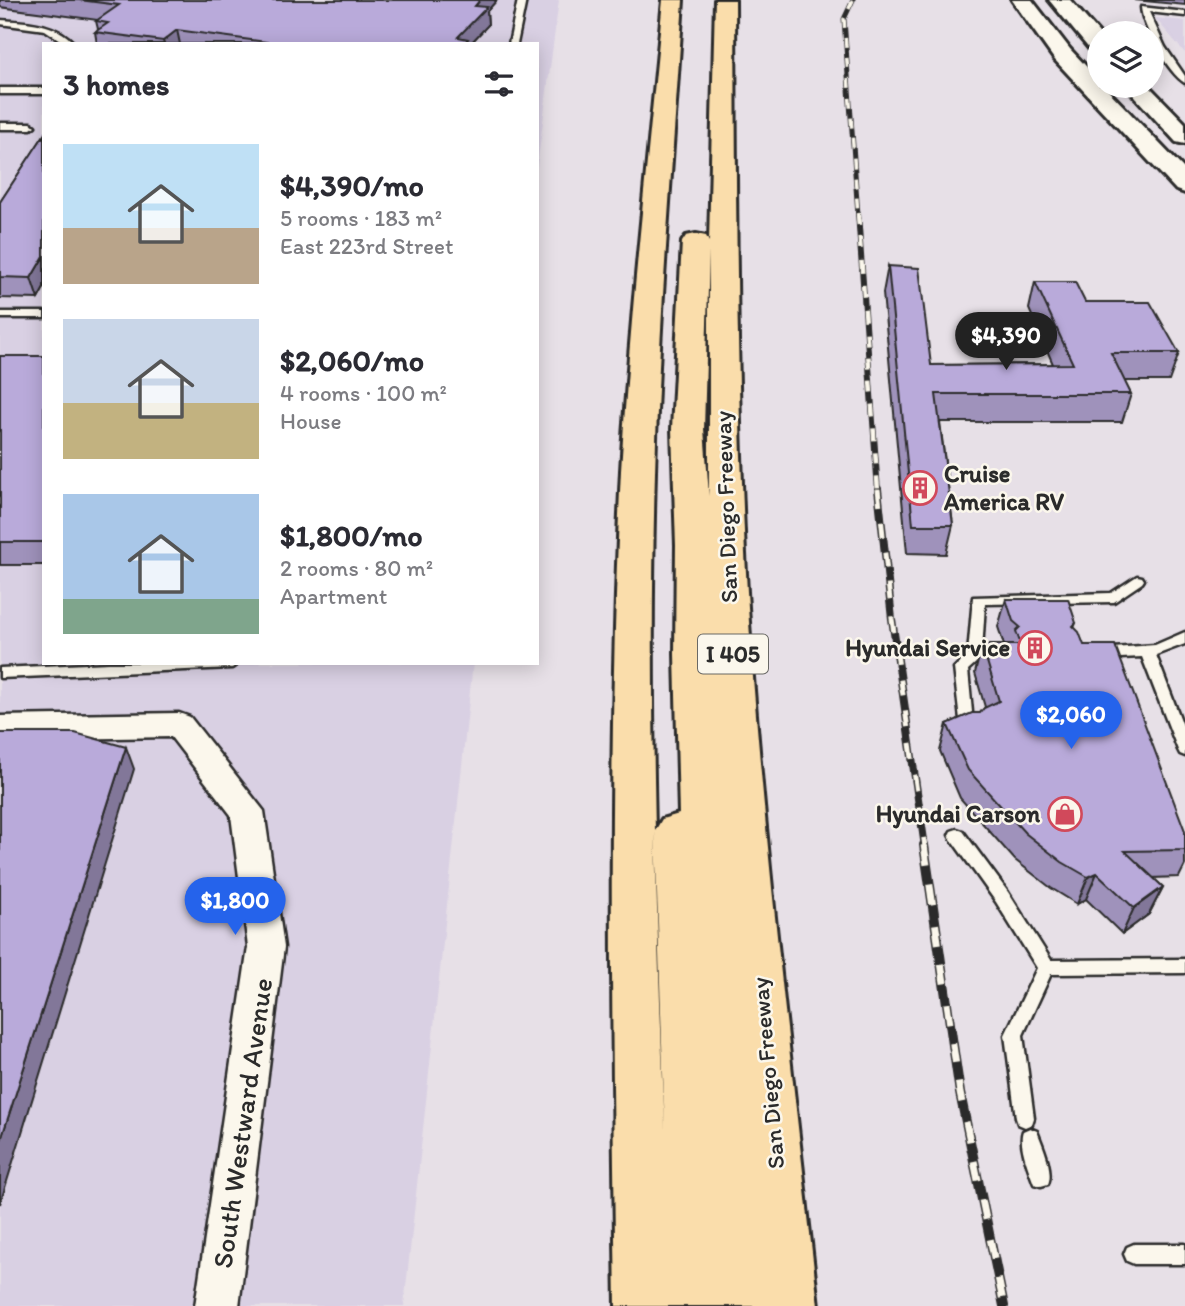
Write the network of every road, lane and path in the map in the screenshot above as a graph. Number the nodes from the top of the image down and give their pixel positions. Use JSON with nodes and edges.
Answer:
{"nodes":[{"id":1,"x":522,"y":0,"type":"edge"},
{"id":2,"x":673,"y":0,"type":"edge"},
{"id":3,"x":693,"y":0,"type":"edge"},
{"id":4,"x":705,"y":0,"type":"edge"},
{"id":5,"x":725,"y":0,"type":"edge"},
{"id":6,"x":1021,"y":0,"type":"edge"},
{"id":7,"x":1059,"y":0,"type":"edge"},
{"id":8,"x":1185,"y":14,"type":"edge"},
{"id":9,"x":0,"y":22,"type":"edge"},
{"id":10,"x":1087,"y":33,"type":"edge"},
{"id":11,"x":69,"y":42,"type":"edge"},
{"id":12,"x":513,"y":42,"type":"edge"},
{"id":13,"x":1183,"y":77,"type":"edge"},
{"id":14,"x":0,"y":91,"type":"edge"},
{"id":15,"x":42,"y":91,"type":"edge"},
{"id":16,"x":1148,"y":98,"type":"edge"},
{"id":17,"x":0,"y":126,"type":"edge"},
{"id":18,"x":31,"y":127,"type":"dead end"},
{"id":19,"x":1185,"y":137,"type":"edge"},
{"id":20,"x":1185,"y":185,"type":"edge"},
{"id":21,"x":0,"y":315,"type":"edge"},
{"id":22,"x":42,"y":315,"type":"edge"},
{"id":23,"x":1137,"y":580,"type":"dead end"},
{"id":24,"x":1185,"y":637,"type":"edge"},
{"id":25,"x":1147,"y":651,"type":"junction"},
{"id":26,"x":1085,"y":654,"type":"edge"},
{"id":27,"x":1002,"y":655,"type":"edge"},
{"id":28,"x":975,"y":656,"type":"junction"},
{"id":29,"x":186,"y":665,"type":"edge"},
{"id":30,"x":0,"y":673,"type":"edge"},
{"id":31,"x":0,"y":728,"type":"edge"},
{"id":32,"x":967,"y":734,"type":"edge"},
{"id":33,"x":1185,"y":750,"type":"edge"},
{"id":34,"x":957,"y":835,"type":"dead end"},
{"id":35,"x":1185,"y":966,"type":"edge"},
{"id":36,"x":1046,"y":967,"type":"junction"},
{"id":37,"x":1041,"y":1177,"type":"dead end"},
{"id":38,"x":1134,"y":1254,"type":"dead end"},
{"id":39,"x":1185,"y":1254,"type":"edge"},
{"id":40,"x":217,"y":1306,"type":"edge"},
{"id":41,"x":644,"y":1306,"type":"edge"},
{"id":42,"x":699,"y":1306,"type":"edge"},
{"id":43,"x":735,"y":1306,"type":"edge"},
{"id":44,"x":790,"y":1306,"type":"edge"}],
"edges":[{"from":1,"to":12,"type":"lane"},
{"from":2,"to":41,"type":"highway"},
{"from":3,"to":42,"type":"highway"},
{"from":4,"to":43,"type":"highway"},
{"from":5,"to":44,"type":"highway","name":"San Diego Freeway","number":"I 405"},
{"from":6,"to":20,"type":"main road"},
{"from":7,"to":10,"type":"main road"},
{"from":8,"to":13,"type":"lane"},
{"from":9,"to":11,"type":"lane"},
{"from":14,"to":15,"type":"lane"},
{"from":16,"to":19,"type":"main road"},
{"from":17,"to":18,"type":"lane"},
{"from":21,"to":22,"type":"lane"},
{"from":23,"to":28,"type":"lane"},
{"from":24,"to":25,"type":"lane"},
{"from":25,"to":26,"type":"lane"},
{"from":25,"to":33,"type":"lane"},
{"from":27,"to":28,"type":"lane"},
{"from":28,"to":32,"type":"lane"},
{"from":29,"to":30,"type":"lane"},
{"from":31,"to":40,"type":"street","name":"South Westward Avenue"},
{"from":34,"to":36,"type":"lane"},
{"from":35,"to":36,"type":"lane"},
{"from":36,"to":37,"type":"lane"},
{"from":38,"to":39,"type":"lane"}]}
